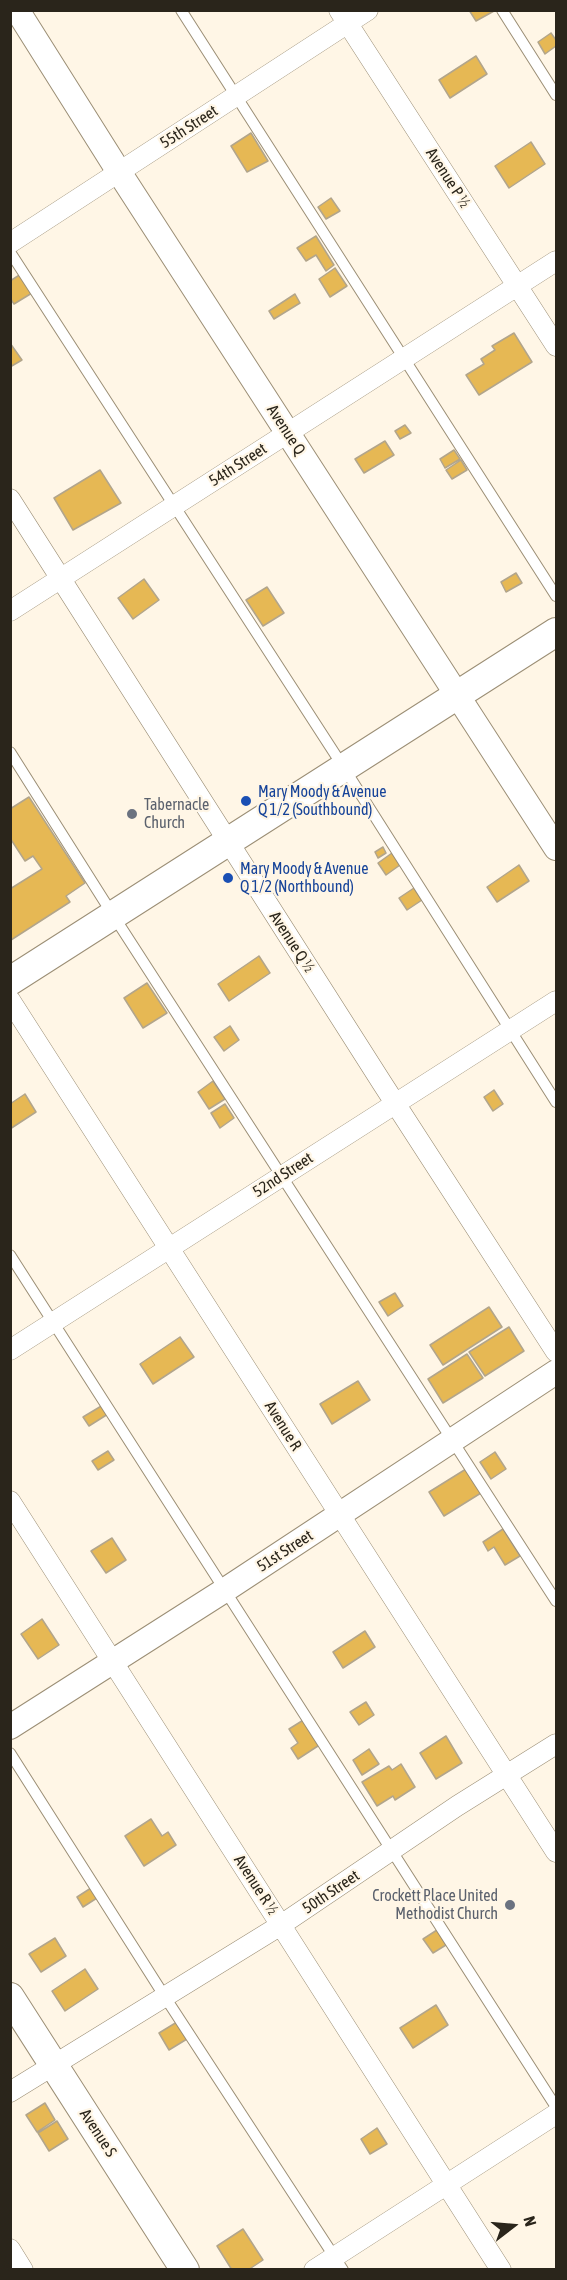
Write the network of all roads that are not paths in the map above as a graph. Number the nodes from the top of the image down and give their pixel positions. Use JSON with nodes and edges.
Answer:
{"nodes":[{"id":1,"x":17,"y":10,"type":"edge"},
{"id":2,"x":182,"y":10,"type":"edge"},
{"id":3,"x":368,"y":10,"type":"edge"},
{"id":4,"x":502,"y":10,"type":"edge"},
{"id":5,"x":343,"y":17,"type":"edge"},
{"id":6,"x":556,"y":95,"type":"edge"},
{"id":7,"x":236,"y":96,"type":"junction"},
{"id":8,"x":119,"y":172,"type":"junction"},
{"id":9,"x":10,"y":243,"type":"edge"},
{"id":10,"x":10,"y":252,"type":"edge"},
{"id":11,"x":556,"y":261,"type":"edge"},
{"id":12,"x":517,"y":286,"type":"junction"},
{"id":13,"x":556,"y":346,"type":"edge"},
{"id":14,"x":404,"y":358,"type":"junction"},
{"id":15,"x":288,"y":433,"type":"junction"},
{"id":16,"x":10,"y":499,"type":"edge"},
{"id":17,"x":173,"y":506,"type":"junction"},
{"id":18,"x":62,"y":578,"type":"junction"},
{"id":19,"x":556,"y":596,"type":"edge"},
{"id":20,"x":10,"y":610,"type":"edge"},
{"id":21,"x":556,"y":632,"type":"edge"},
{"id":22,"x":458,"y":695,"type":"junction"},
{"id":23,"x":10,"y":752,"type":"edge"},
{"id":24,"x":344,"y":768,"type":"junction"},
{"id":25,"x":228,"y":842,"type":"junction"},
{"id":26,"x":556,"y":848,"type":"edge"},
{"id":27,"x":113,"y":915,"type":"junction"},
{"id":28,"x":10,"y":981,"type":"edge"},
{"id":29,"x":10,"y":1000,"type":"edge"},
{"id":30,"x":556,"y":1000,"type":"edge"},
{"id":31,"x":510,"y":1030,"type":"junction"},
{"id":32,"x":556,"y":1102,"type":"edge"},
{"id":33,"x":395,"y":1104,"type":"junction"},
{"id":34,"x":282,"y":1176,"type":"junction"},
{"id":35,"x":170,"y":1248,"type":"junction"},
{"id":36,"x":10,"y":1255,"type":"edge"},
{"id":37,"x":54,"y":1322,"type":"junction"},
{"id":38,"x":10,"y":1350,"type":"edge"},
{"id":39,"x":556,"y":1352,"type":"edge"},
{"id":40,"x":556,"y":1372,"type":"edge"},
{"id":41,"x":453,"y":1440,"type":"junction"},
{"id":42,"x":10,"y":1501,"type":"edge"},
{"id":43,"x":340,"y":1515,"type":"junction"},
{"id":44,"x":225,"y":1590,"type":"junction"},
{"id":45,"x":556,"y":1601,"type":"edge"},
{"id":46,"x":114,"y":1662,"type":"junction"},
{"id":47,"x":10,"y":1727,"type":"edge"},
{"id":48,"x":556,"y":1743,"type":"edge"},
{"id":49,"x":10,"y":1753,"type":"edge"},
{"id":50,"x":507,"y":1775,"type":"junction"},
{"id":51,"x":392,"y":1850,"type":"junction"},
{"id":52,"x":556,"y":1852,"type":"edge"},
{"id":53,"x":281,"y":1925,"type":"junction"},
{"id":54,"x":10,"y":1997,"type":"edge"},
{"id":55,"x":165,"y":1997,"type":"junction"},
{"id":56,"x":54,"y":2065,"type":"junction"},
{"id":57,"x":10,"y":2092,"type":"edge"},
{"id":58,"x":556,"y":2107,"type":"edge"},
{"id":59,"x":556,"y":2114,"type":"edge"},
{"id":60,"x":447,"y":2184,"type":"junction"},
{"id":61,"x":10,"y":2249,"type":"edge"},
{"id":62,"x":339,"y":2263,"type":"edge"},
{"id":63,"x":23,"y":2270,"type":"edge"},
{"id":64,"x":185,"y":2270,"type":"edge"},
{"id":65,"x":314,"y":2270,"type":"edge"},
{"id":66,"x":501,"y":2270,"type":"edge"}],
"edges":[{"from":1,"to":8,"type":"street","name":"Avenue Q"},
{"from":2,"to":7,"type":"lane"},
{"from":3,"to":5,"type":"street","name":"55th Street"},
{"from":4,"to":6,"type":"lane"},
{"from":5,"to":7,"type":"street","name":"55th Street"},
{"from":5,"to":12,"type":"street","name":"Avenue P ½"},
{"from":7,"to":8,"type":"street","name":"55th Street"},
{"from":7,"to":14,"type":"lane"},
{"from":8,"to":9,"type":"street","name":"55th Street"},
{"from":8,"to":15,"type":"street","name":"Avenue Q"},
{"from":10,"to":17,"type":"lane"},
{"from":11,"to":12,"type":"street","name":"54th Street"},
{"from":12,"to":13,"type":"street","name":"Avenue P ½"},
{"from":12,"to":14,"type":"street","name":"54th Street"},
{"from":14,"to":15,"type":"street","name":"54th Street"},
{"from":14,"to":19,"type":"lane"},
{"from":15,"to":17,"type":"street","name":"54th Street"},
{"from":15,"to":22,"type":"street","name":"Avenue Q"},
{"from":16,"to":18,"type":"street","name":"Avenue Q ½"},
{"from":17,"to":18,"type":"street","name":"54th Street"},
{"from":17,"to":24,"type":"lane"},
{"from":18,"to":20,"type":"street","name":"54th Street"},
{"from":18,"to":25,"type":"street","name":"Avenue Q ½"},
{"from":21,"to":22,"type":"main road"},
{"from":22,"to":24,"type":"main road"},
{"from":22,"to":26,"type":"street","name":"Avenue Q"},
{"from":23,"to":27,"type":"lane"},
{"from":24,"to":25,"type":"main road"},
{"from":24,"to":31,"type":"lane"},
{"from":25,"to":27,"type":"main road"},
{"from":25,"to":33,"type":"street","name":"Avenue Q ½"},
{"from":27,"to":28,"type":"main road"},
{"from":27,"to":34,"type":"lane"},
{"from":29,"to":35,"type":"street","name":"Avenue R"},
{"from":30,"to":31,"type":"street","name":"52nd Street"},
{"from":31,"to":32,"type":"lane"},
{"from":31,"to":33,"type":"street","name":"52nd Street"},
{"from":33,"to":34,"type":"street","name":"52nd Street"},
{"from":33,"to":39,"type":"street","name":"Avenue Q ½"},
{"from":34,"to":35,"type":"street","name":"52nd Street"},
{"from":34,"to":41,"type":"lane"},
{"from":35,"to":37,"type":"street","name":"52nd Street"},
{"from":35,"to":43,"type":"street","name":"Avenue R"},
{"from":36,"to":37,"type":"lane"},
{"from":37,"to":38,"type":"street","name":"52nd Street"},
{"from":37,"to":44,"type":"lane"},
{"from":40,"to":41,"type":"street","name":"51st Street"},
{"from":41,"to":43,"type":"street","name":"51st Street"},
{"from":41,"to":45,"type":"lane"},
{"from":42,"to":46,"type":"street","name":"Avenue R ½"},
{"from":43,"to":44,"type":"street","name":"51st Street"},
{"from":43,"to":50,"type":"street","name":"Avenue R"},
{"from":44,"to":46,"type":"street","name":"51st Street"},
{"from":44,"to":51,"type":"lane"},
{"from":46,"to":47,"type":"street","name":"51st Street"},
{"from":46,"to":53,"type":"street","name":"Avenue R ½"},
{"from":48,"to":50,"type":"street","name":"50th Street"},
{"from":49,"to":55,"type":"lane"},
{"from":50,"to":51,"type":"street","name":"50th Street"},
{"from":50,"to":52,"type":"street","name":"Avenue R"},
{"from":51,"to":53,"type":"street","name":"50th Street"},
{"from":51,"to":58,"type":"lane"},
{"from":53,"to":55,"type":"street","name":"50th Street"},
{"from":53,"to":60,"type":"street","name":"Avenue R ½"},
{"from":54,"to":56,"type":"main road","name":"Avenue S"},
{"from":55,"to":56,"type":"street","name":"50th Street"},
{"from":55,"to":62,"type":"lane"},
{"from":56,"to":57,"type":"street","name":"50th Street"},
{"from":56,"to":64,"type":"main road","name":"Avenue S"},
{"from":59,"to":60,"type":"street"},
{"from":60,"to":62,"type":"street"},
{"from":60,"to":66,"type":"street","name":"Avenue R ½"},
{"from":61,"to":63,"type":"street"},
{"from":62,"to":65,"type":"street"}]}
